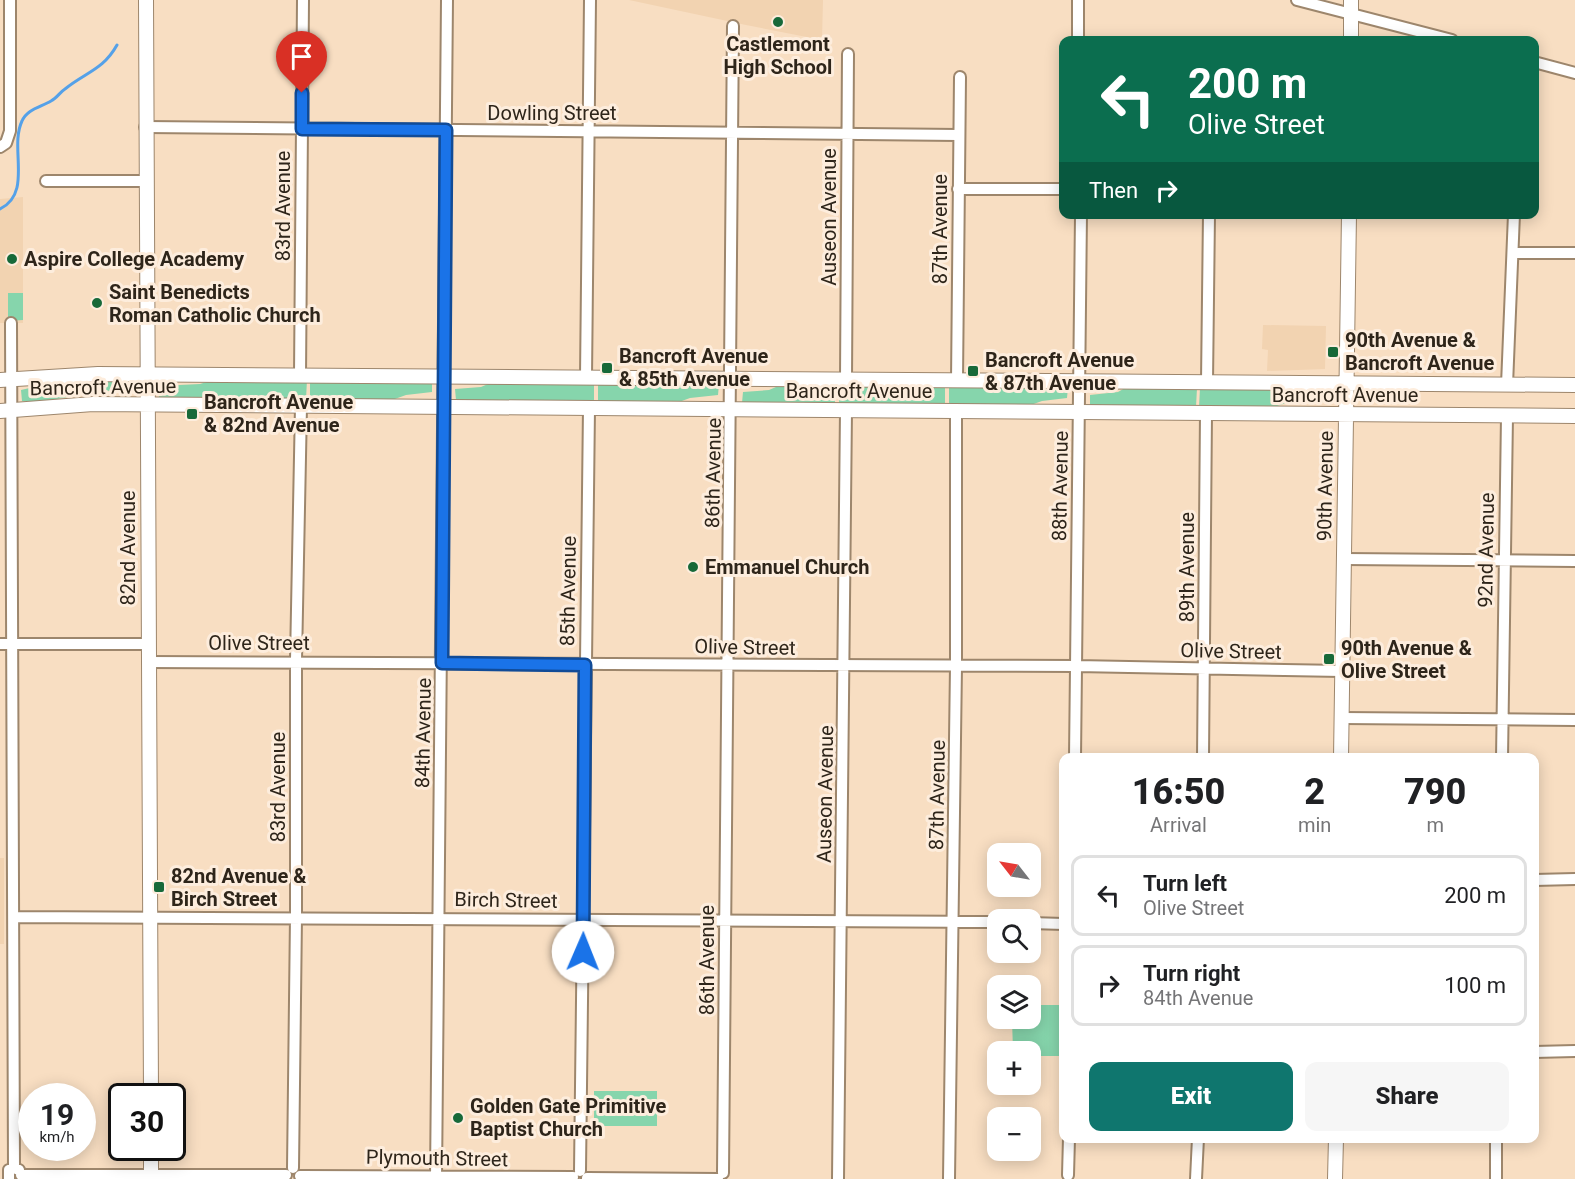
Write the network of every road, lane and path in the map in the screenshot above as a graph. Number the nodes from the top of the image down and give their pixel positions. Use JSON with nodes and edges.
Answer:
{"nodes":[{"id":1,"x":10,"y":0,"type":"edge"},
{"id":2,"x":146,"y":0,"type":"edge"},
{"id":3,"x":303,"y":0,"type":"edge"},
{"id":4,"x":447,"y":0,"type":"edge"},
{"id":5,"x":590,"y":0,"type":"edge"},
{"id":6,"x":1078,"y":0,"type":"edge"},
{"id":7,"x":1297,"y":0,"type":"edge"},
{"id":8,"x":1351,"y":0,"type":"edge"},
{"id":9,"x":1351,"y":15,"type":"junction"},
{"id":10,"x":734,"y":26,"type":"dead end"},
{"id":11,"x":1078,"y":36,"type":"edge"},
{"id":12,"x":1351,"y":36,"type":"edge"},
{"id":13,"x":1436,"y":36,"type":"edge"},
{"id":14,"x":848,"y":54,"type":"dead end"},
{"id":15,"x":1539,"y":63,"type":"edge"},
{"id":16,"x":1575,"y":73,"type":"edge"},
{"id":17,"x":960,"y":77,"type":"dead end"},
{"id":18,"x":145,"y":127,"type":"junction"},
{"id":19,"x":302,"y":129,"type":"junction"},
{"id":20,"x":446,"y":130,"type":"junction"},
{"id":21,"x":590,"y":131,"type":"junction"},
{"id":22,"x":733,"y":133,"type":"junction"},
{"id":23,"x":848,"y":133,"type":"junction"},
{"id":24,"x":958,"y":135,"type":"junction"},
{"id":25,"x":3,"y":145,"type":"edge"},
{"id":26,"x":46,"y":181,"type":"dead end"},
{"id":27,"x":145,"y":181,"type":"junction"},
{"id":28,"x":958,"y":189,"type":"junction"},
{"id":29,"x":1059,"y":189,"type":"edge"},
{"id":30,"x":1081,"y":219,"type":"edge"},
{"id":31,"x":1209,"y":219,"type":"edge"},
{"id":32,"x":1349,"y":219,"type":"edge"},
{"id":33,"x":1514,"y":219,"type":"edge"},
{"id":34,"x":1514,"y":253,"type":"junction"},
{"id":35,"x":1575,"y":253,"type":"edge"},
{"id":36,"x":11,"y":323,"type":"dead end"},
{"id":37,"x":6,"y":335,"type":"edge"},
{"id":38,"x":147,"y":374,"type":"junction"},
{"id":39,"x":300,"y":375,"type":"junction"},
{"id":40,"x":444,"y":376,"type":"junction"},
{"id":41,"x":586,"y":377,"type":"junction"},
{"id":42,"x":732,"y":379,"type":"junction"},
{"id":43,"x":6,"y":380,"type":"edge"},
{"id":44,"x":846,"y":380,"type":"junction"},
{"id":45,"x":957,"y":381,"type":"junction"},
{"id":46,"x":1079,"y":382,"type":"junction"},
{"id":47,"x":1207,"y":382,"type":"junction"},
{"id":48,"x":1346,"y":384,"type":"junction"},
{"id":49,"x":1507,"y":385,"type":"junction"},
{"id":50,"x":1575,"y":385,"type":"edge"},
{"id":51,"x":147,"y":404,"type":"junction"},
{"id":52,"x":301,"y":405,"type":"junction"},
{"id":53,"x":444,"y":407,"type":"junction"},
{"id":54,"x":589,"y":408,"type":"junction"},
{"id":55,"x":6,"y":409,"type":"edge"},
{"id":56,"x":732,"y":409,"type":"junction"},
{"id":57,"x":846,"y":410,"type":"junction"},
{"id":58,"x":956,"y":411,"type":"junction"},
{"id":59,"x":1079,"y":412,"type":"junction"},
{"id":60,"x":1206,"y":413,"type":"junction"},
{"id":61,"x":1346,"y":414,"type":"junction"},
{"id":62,"x":1507,"y":416,"type":"junction"},
{"id":63,"x":1575,"y":416,"type":"edge"},
{"id":64,"x":1344,"y":559,"type":"junction"},
{"id":65,"x":1505,"y":561,"type":"junction"},
{"id":66,"x":1575,"y":561,"type":"edge"},
{"id":67,"x":5,"y":644,"type":"edge"},
{"id":68,"x":147,"y":644,"type":"junction"},
{"id":69,"x":296,"y":660,"type":"junction"},
{"id":70,"x":148,"y":662,"type":"junction"},
{"id":71,"x":442,"y":663,"type":"junction"},
{"id":72,"x":728,"y":663,"type":"junction"},
{"id":73,"x":585,"y":665,"type":"junction"},
{"id":74,"x":956,"y":666,"type":"junction"},
{"id":75,"x":1077,"y":666,"type":"junction"},
{"id":76,"x":845,"y":667,"type":"junction"},
{"id":77,"x":1205,"y":668,"type":"junction"},
{"id":78,"x":1342,"y":671,"type":"junction"},
{"id":79,"x":1342,"y":718,"type":"junction"},
{"id":80,"x":1503,"y":720,"type":"junction"},
{"id":81,"x":1575,"y":720,"type":"edge"},
{"id":82,"x":1076,"y":753,"type":"edge"},
{"id":83,"x":1203,"y":753,"type":"edge"},
{"id":84,"x":1341,"y":753,"type":"edge"},
{"id":85,"x":1502,"y":753,"type":"edge"},
{"id":86,"x":1575,"y":879,"type":"edge"},
{"id":87,"x":1539,"y":880,"type":"edge"},
{"id":88,"x":296,"y":916,"type":"junction"},
{"id":89,"x":15,"y":917,"type":"junction"},
{"id":90,"x":149,"y":917,"type":"junction"},
{"id":91,"x":440,"y":917,"type":"junction"},
{"id":92,"x":584,"y":919,"type":"junction"},
{"id":93,"x":725,"y":921,"type":"junction"},
{"id":94,"x":841,"y":921,"type":"junction"},
{"id":95,"x":953,"y":921,"type":"junction"},
{"id":96,"x":987,"y":922,"type":"edge"},
{"id":97,"x":1041,"y":923,"type":"edge"},
{"id":98,"x":1059,"y":924,"type":"edge"},
{"id":99,"x":1575,"y":1051,"type":"edge"},
{"id":100,"x":1539,"y":1052,"type":"edge"},
{"id":101,"x":151,"y":1083,"type":"edge"},
{"id":102,"x":1069,"y":1143,"type":"edge"},
{"id":103,"x":1198,"y":1143,"type":"edge"},
{"id":104,"x":1336,"y":1143,"type":"edge"},
{"id":105,"x":1496,"y":1143,"type":"edge"},
{"id":106,"x":151,"y":1161,"type":"edge"},
{"id":107,"x":12,"y":1175,"type":"edge"},
{"id":108,"x":293,"y":1175,"type":"edge"},
{"id":109,"x":151,"y":1177,"type":"edge"},
{"id":110,"x":580,"y":1177,"type":"edge"},
{"id":111,"x":722,"y":1177,"type":"edge"},
{"id":112,"x":436,"y":1178,"type":"edge"},
{"id":113,"x":1068,"y":1178,"type":"edge"},
{"id":114,"x":838,"y":1179,"type":"edge"},
{"id":115,"x":949,"y":1179,"type":"edge"},
{"id":116,"x":1196,"y":1179,"type":"edge"},
{"id":117,"x":1335,"y":1179,"type":"edge"},
{"id":118,"x":1496,"y":1179,"type":"edge"}],
"edges":[{"from":1,"to":25,"type":"street"},
{"from":2,"to":18,"type":"main road","name":"82nd Avenue"},
{"from":3,"to":19,"type":"street","name":"83rd Avenue"},
{"from":4,"to":20,"type":"street","name":"84th Avenue"},
{"from":5,"to":21,"type":"street"},
{"from":6,"to":11,"type":"street"},
{"from":7,"to":9,"type":"street"},
{"from":8,"to":9,"type":"main road"},
{"from":9,"to":12,"type":"main road"},
{"from":9,"to":13,"type":"street"},
{"from":10,"to":22,"type":"street","name":"86th Avenue"},
{"from":14,"to":23,"type":"street","name":"Auseon Avenue"},
{"from":15,"to":16,"type":"street"},
{"from":17,"to":24,"type":"street","name":"87th Avenue"},
{"from":18,"to":19,"type":"street","name":"Dowling Street"},
{"from":18,"to":27,"type":"main road","name":"82nd Avenue"},
{"from":19,"to":20,"type":"street","name":"Dowling Street"},
{"from":19,"to":39,"type":"street","name":"83rd Avenue"},
{"from":20,"to":21,"type":"street","name":"Dowling Street"},
{"from":20,"to":40,"type":"street","name":"84th Avenue"},
{"from":21,"to":22,"type":"street","name":"Dowling Street"},
{"from":21,"to":41,"type":"street"},
{"from":22,"to":23,"type":"street","name":"Dowling Street"},
{"from":22,"to":42,"type":"street","name":"86th Avenue"},
{"from":23,"to":24,"type":"street","name":"Dowling Street"},
{"from":23,"to":44,"type":"street","name":"Auseon Avenue"},
{"from":24,"to":28,"type":"street","name":"87th Avenue"},
{"from":26,"to":27,"type":"street"},
{"from":27,"to":38,"type":"main road","name":"82nd Avenue"},
{"from":28,"to":29,"type":"street"},
{"from":28,"to":45,"type":"street","name":"87th Avenue"},
{"from":30,"to":46,"type":"street","name":"88th Avenue"},
{"from":31,"to":47,"type":"street"},
{"from":32,"to":48,"type":"main road","name":"90th Avenue"},
{"from":33,"to":34,"type":"street"},
{"from":34,"to":35,"type":"street"},
{"from":34,"to":49,"type":"street"},
{"from":36,"to":37,"type":"street"},
{"from":37,"to":43,"type":"street"},
{"from":38,"to":39,"type":"main road","name":"Bancroft Avenue"},
{"from":38,"to":43,"type":"main road","name":"Bancroft Avenue"},
{"from":38,"to":51,"type":"main road","name":"82nd Avenue"},
{"from":39,"to":40,"type":"main road","name":"Bancroft Avenue"},
{"from":40,"to":41,"type":"main road","name":"Bancroft Avenue"},
{"from":40,"to":53,"type":"street","name":"84th Avenue"},
{"from":41,"to":42,"type":"main road","name":"Bancroft Avenue"},
{"from":42,"to":44,"type":"main road","name":"Bancroft Avenue"},
{"from":42,"to":56,"type":"street","name":"86th Avenue"},
{"from":43,"to":55,"type":"street"},
{"from":44,"to":45,"type":"main road","name":"Bancroft Avenue"},
{"from":45,"to":46,"type":"main road","name":"Bancroft Avenue"},
{"from":46,"to":47,"type":"main road","name":"Bancroft Avenue"},
{"from":46,"to":59,"type":"street","name":"88th Avenue"},
{"from":47,"to":48,"type":"main road","name":"Bancroft Avenue"},
{"from":48,"to":49,"type":"main road","name":"Bancroft Avenue"},
{"from":48,"to":61,"type":"main road","name":"90th Avenue"},
{"from":49,"to":50,"type":"main road","name":"Bancroft Avenue"},
{"from":51,"to":52,"type":"main road","name":"Bancroft Avenue"},
{"from":51,"to":55,"type":"main road","name":"Bancroft Avenue"},
{"from":51,"to":68,"type":"main road","name":"82nd Avenue"},
{"from":52,"to":53,"type":"main road","name":"Bancroft Avenue"},
{"from":52,"to":69,"type":"street","name":"83rd Avenue"},
{"from":53,"to":54,"type":"main road","name":"Bancroft Avenue"},
{"from":53,"to":71,"type":"street","name":"84th Avenue"},
{"from":54,"to":56,"type":"main road","name":"Bancroft Avenue"},
{"from":54,"to":73,"type":"street","name":"85th Avenue"},
{"from":55,"to":67,"type":"street"},
{"from":56,"to":57,"type":"main road","name":"Bancroft Avenue"},
{"from":56,"to":72,"type":"street","name":"86th Avenue"},
{"from":57,"to":58,"type":"main road","name":"Bancroft Avenue"},
{"from":57,"to":76,"type":"street","name":"Auseon Avenue"},
{"from":58,"to":59,"type":"main road","name":"Bancroft Avenue"},
{"from":58,"to":74,"type":"street","name":"87th Avenue"},
{"from":59,"to":60,"type":"main road","name":"Bancroft Avenue"},
{"from":59,"to":75,"type":"street","name":"88th Avenue"},
{"from":60,"to":61,"type":"main road","name":"Bancroft Avenue"},
{"from":60,"to":77,"type":"street","name":"89th Avenue"},
{"from":61,"to":62,"type":"main road","name":"Bancroft Avenue"},
{"from":61,"to":64,"type":"main road","name":"90th Avenue"},
{"from":62,"to":63,"type":"main road","name":"Bancroft Avenue"},
{"from":62,"to":65,"type":"street","name":"92nd Avenue"},
{"from":64,"to":65,"type":"street"},
{"from":64,"to":78,"type":"main road","name":"90th Avenue"},
{"from":65,"to":66,"type":"street"},
{"from":65,"to":80,"type":"street","name":"92nd Avenue"},
{"from":67,"to":68,"type":"street"},
{"from":67,"to":89,"type":"street"},
{"from":68,"to":70,"type":"main road","name":"82nd Avenue"},
{"from":69,"to":70,"type":"street","name":"Olive Street"},
{"from":69,"to":71,"type":"street","name":"Olive Street"},
{"from":69,"to":88,"type":"street","name":"83rd Avenue"},
{"from":70,"to":90,"type":"main road","name":"82nd Avenue"},
{"from":71,"to":73,"type":"street","name":"Olive Street"},
{"from":71,"to":91,"type":"street","name":"84th Avenue"},
{"from":72,"to":73,"type":"street","name":"Olive Street"},
{"from":72,"to":76,"type":"street","name":"Olive Street"},
{"from":72,"to":93,"type":"street","name":"86th Avenue"},
{"from":73,"to":92,"type":"street","name":"85th Avenue"},
{"from":74,"to":75,"type":"street","name":"Olive Street"},
{"from":74,"to":76,"type":"street","name":"Olive Street"},
{"from":74,"to":95,"type":"street","name":"87th Avenue"},
{"from":75,"to":77,"type":"street","name":"Olive Street"},
{"from":75,"to":82,"type":"street","name":"88th Avenue"},
{"from":76,"to":94,"type":"street","name":"Auseon Avenue"},
{"from":77,"to":78,"type":"street","name":"Olive Street"},
{"from":77,"to":83,"type":"street","name":"89th Avenue"},
{"from":78,"to":79,"type":"main road","name":"90th Avenue"},
{"from":79,"to":80,"type":"street"},
{"from":79,"to":84,"type":"main road","name":"90th Avenue"},
{"from":80,"to":81,"type":"street"},
{"from":80,"to":85,"type":"street","name":"92nd Avenue"},
{"from":86,"to":87,"type":"street"},
{"from":88,"to":90,"type":"street","name":"Birch Street"},
{"from":88,"to":91,"type":"street","name":"Birch Street"},
{"from":88,"to":108,"type":"street","name":"83rd Avenue"},
{"from":89,"to":90,"type":"street","name":"Birch Street"},
{"from":89,"to":107,"type":"street"},
{"from":90,"to":101,"type":"main road","name":"82nd Avenue"},
{"from":91,"to":92,"type":"street","name":"Birch Street"},
{"from":91,"to":112,"type":"street","name":"84th Avenue"},
{"from":92,"to":93,"type":"street","name":"Birch Street"},
{"from":92,"to":110,"type":"street","name":"85th Avenue"},
{"from":93,"to":94,"type":"street","name":"Birch Street"},
{"from":93,"to":111,"type":"street","name":"86th Avenue"},
{"from":94,"to":95,"type":"street","name":"Birch Street"},
{"from":94,"to":114,"type":"street","name":"Auseon Avenue"},
{"from":95,"to":96,"type":"street","name":"Birch Street"},
{"from":95,"to":115,"type":"street","name":"87th Avenue"},
{"from":97,"to":98,"type":"street"},
{"from":99,"to":100,"type":"street"},
{"from":102,"to":113,"type":"street"},
{"from":103,"to":116,"type":"street"},
{"from":104,"to":117,"type":"main road"},
{"from":105,"to":118,"type":"street"},
{"from":106,"to":109,"type":"main road"},
{"from":107,"to":109,"type":"street","name":"Plymouth Street"},
{"from":108,"to":109,"type":"street","name":"Plymouth Street"},
{"from":108,"to":112,"type":"street","name":"Plymouth Street"},
{"from":110,"to":111,"type":"street","name":"Plymouth Street"},
{"from":110,"to":112,"type":"street","name":"Plymouth Street"}]}
